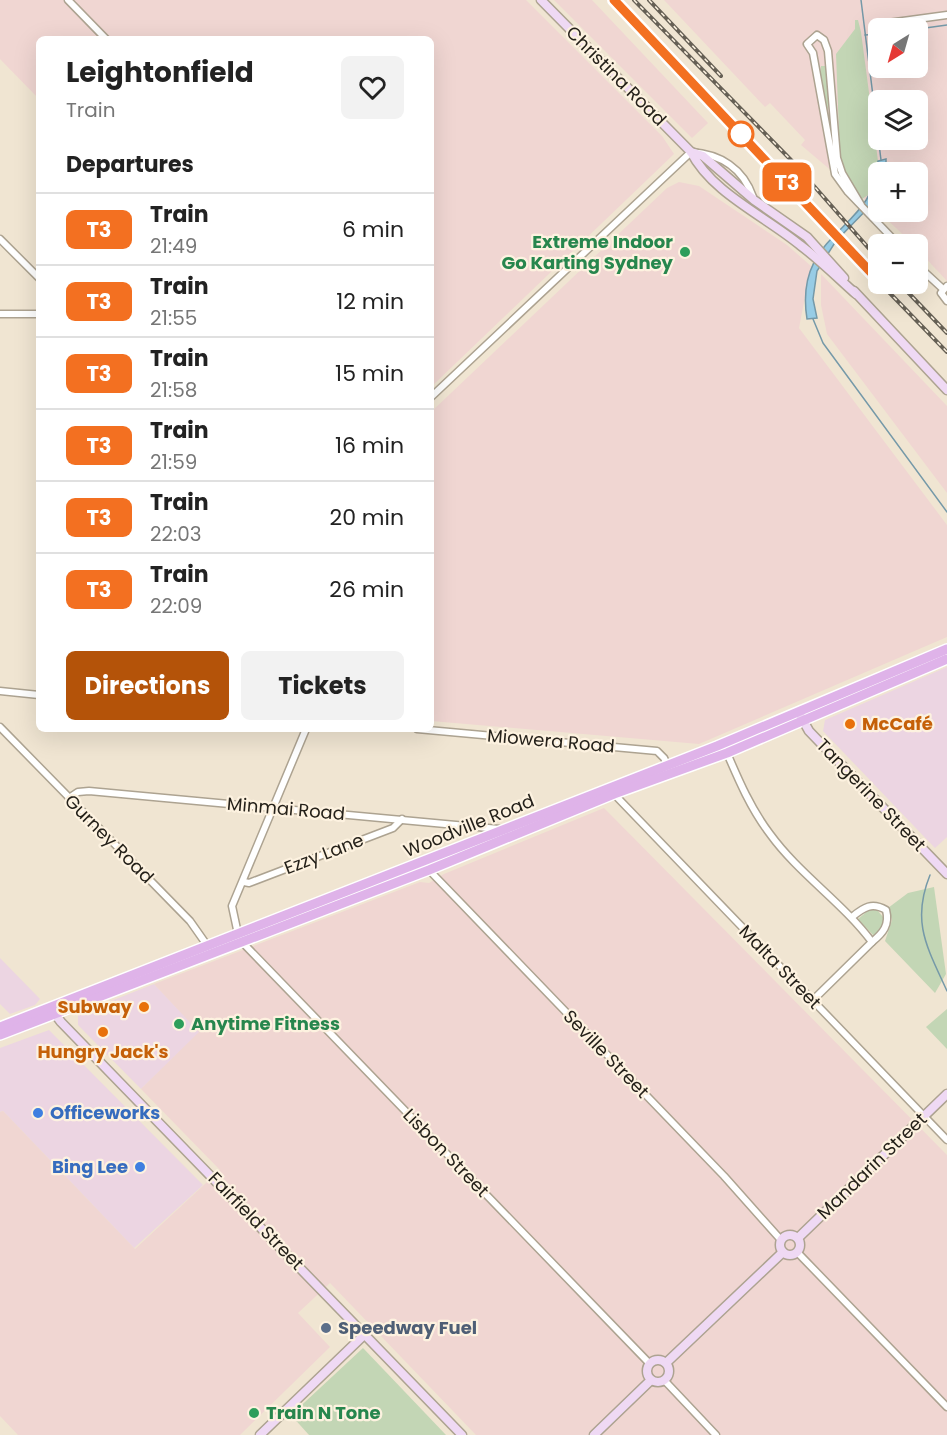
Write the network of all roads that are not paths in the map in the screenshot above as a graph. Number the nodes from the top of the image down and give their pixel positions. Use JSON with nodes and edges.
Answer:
{"nodes":[{"id":1,"x":68,"y":0,"type":"edge"},
{"id":2,"x":541,"y":0,"type":"edge"},
{"id":3,"x":947,"y":15,"type":"edge"},
{"id":4,"x":927,"y":18,"type":"edge"},
{"id":5,"x":103,"y":36,"type":"edge"},
{"id":6,"x":691,"y":152,"type":"junction"},
{"id":7,"x":861,"y":205,"type":"junction"},
{"id":8,"x":889,"y":234,"type":"edge"},
{"id":9,"x":0,"y":239,"type":"edge"},
{"id":10,"x":816,"y":253,"type":"junction"},
{"id":11,"x":928,"y":274,"type":"edge"},
{"id":12,"x":36,"y":275,"type":"edge"},
{"id":13,"x":945,"y":287,"type":"edge"},
{"id":14,"x":947,"y":301,"type":"edge"},
{"id":15,"x":0,"y":314,"type":"edge"},
{"id":16,"x":36,"y":314,"type":"edge"},
{"id":17,"x":947,"y":390,"type":"edge"},
{"id":18,"x":434,"y":394,"type":"edge"},
{"id":19,"x":947,"y":649,"type":"edge"},
{"id":20,"x":947,"y":659,"type":"edge"},
{"id":21,"x":0,"y":691,"type":"edge"},
{"id":22,"x":36,"y":695,"type":"edge"},
{"id":23,"x":801,"y":717,"type":"junction"},
{"id":24,"x":0,"y":727,"type":"edge"},
{"id":25,"x":434,"y":731,"type":"edge"},
{"id":26,"x":305,"y":732,"type":"edge"},
{"id":27,"x":727,"y":753,"type":"junction"},
{"id":28,"x":668,"y":764,"type":"junction"},
{"id":29,"x":671,"y":774,"type":"junction"},
{"id":30,"x":614,"y":794,"type":"junction"},
{"id":31,"x":69,"y":798,"type":"junction"},
{"id":32,"x":273,"y":808,"type":"junction"},
{"id":33,"x":402,"y":819,"type":"junction"},
{"id":34,"x":504,"y":830,"type":"junction"},
{"id":35,"x":429,"y":870,"type":"junction"},
{"id":36,"x":947,"y":874,"type":"edge"},
{"id":37,"x":244,"y":882,"type":"junction"},
{"id":38,"x":852,"y":917,"type":"junction"},
{"id":39,"x":240,"y":938,"type":"junction"},
{"id":40,"x":872,"y":942,"type":"junction"},
{"id":41,"x":210,"y":950,"type":"junction"},
{"id":42,"x":813,"y":1000,"type":"junction"},
{"id":43,"x":53,"y":1011,"type":"junction"},
{"id":44,"x":1,"y":1026,"type":"edge"},
{"id":45,"x":947,"y":1094,"type":"edge"},
{"id":46,"x":924,"y":1116,"type":"junction"},
{"id":47,"x":947,"y":1140,"type":"edge"},
{"id":48,"x":798,"y":1238,"type":"junction"},
{"id":49,"x":781,"y":1240,"type":"junction"},
{"id":50,"x":783,"y":1252,"type":"junction"},
{"id":51,"x":797,"y":1252,"type":"junction"},
{"id":52,"x":365,"y":1334,"type":"junction"},
{"id":53,"x":666,"y":1363,"type":"junction"},
{"id":54,"x":650,"y":1364,"type":"junction"},
{"id":55,"x":651,"y":1380,"type":"junction"},
{"id":56,"x":665,"y":1381,"type":"junction"},
{"id":57,"x":947,"y":1407,"type":"edge"},
{"id":58,"x":260,"y":1435,"type":"edge"},
{"id":59,"x":462,"y":1435,"type":"edge"},
{"id":60,"x":594,"y":1435,"type":"edge"},
{"id":61,"x":716,"y":1435,"type":"edge"}],
"edges":[{"from":1,"to":5,"type":"street"},
{"from":2,"to":6,"type":"main road","name":"Christina Road"},
{"from":3,"to":4,"type":"street"},
{"from":6,"to":10,"type":"main road","name":"Christina Road"},
{"from":6,"to":10,"type":"main road","name":"Christina Road"},
{"from":6,"to":18,"type":"street"},
{"from":7,"to":7,"type":"street"},
{"from":7,"to":8,"type":"street"},
{"from":9,"to":12,"type":"street"},
{"from":10,"to":17,"type":"main road","name":"Christina Road"},
{"from":11,"to":13,"type":"street"},
{"from":13,"to":14,"type":"street"},
{"from":15,"to":16,"type":"street"},
{"from":19,"to":23,"type":"main road","name":"Woodville Road"},
{"from":20,"to":23,"type":"main road","name":"Woodville Road"},
{"from":21,"to":22,"type":"street"},
{"from":23,"to":27,"type":"main road","name":"Woodville Road"},
{"from":23,"to":28,"type":"main road","name":"Woodville Road"},
{"from":23,"to":36,"type":"main road","name":"Tangerine Street"},
{"from":24,"to":31,"type":"street","name":"Gurney Road"},
{"from":25,"to":28,"type":"street","name":"Miowera Road"},
{"from":26,"to":32,"type":"street"},
{"from":27,"to":29,"type":"main road","name":"Woodville Road"},
{"from":27,"to":38,"type":"street"},
{"from":28,"to":29,"type":"street"},
{"from":28,"to":34,"type":"main road","name":"Woodville Road"},
{"from":29,"to":30,"type":"main road","name":"Woodville Road"},
{"from":30,"to":35,"type":"main road","name":"Woodville Road"},
{"from":30,"to":42,"type":"street","name":"Malta Street"},
{"from":31,"to":32,"type":"street","name":"Minmai Road"},
{"from":31,"to":41,"type":"street","name":"Gurney Road"},
{"from":32,"to":33,"type":"street","name":"Minmai Road"},
{"from":32,"to":37,"type":"street"},
{"from":33,"to":34,"type":"street","name":"Minmai Road"},
{"from":33,"to":37,"type":"street","name":"Ezzy Lane"},
{"from":34,"to":39,"type":"main road","name":"Woodville Road"},
{"from":35,"to":39,"type":"main road","name":"Woodville Road"},
{"from":35,"to":49,"type":"street","name":"Seville Street"},
{"from":37,"to":39,"type":"street"},
{"from":38,"to":40,"type":"street"},
{"from":38,"to":40,"type":"street"},
{"from":39,"to":41,"type":"main road","name":"Woodville Road"},
{"from":39,"to":54,"type":"street","name":"Lisbon Street"},
{"from":40,"to":42,"type":"street"},
{"from":41,"to":43,"type":"main road","name":"Woodville Road"},
{"from":42,"to":46,"type":"street","name":"Malta Street"},
{"from":43,"to":44,"type":"main road","name":"Woodville Road"},
{"from":43,"to":52,"type":"main road","name":"Fairfield Street"},
{"from":45,"to":46,"type":"main road","name":"Mandarin Street"},
{"from":46,"to":47,"type":"street","name":"Malta Street"},
{"from":46,"to":48,"type":"main road","name":"Mandarin Street"},
{"from":48,"to":49,"type":"main road"},
{"from":48,"to":51,"type":"main road"},
{"from":49,"to":50,"type":"main road"},
{"from":50,"to":51,"type":"main road"},
{"from":50,"to":53,"type":"main road"},
{"from":51,"to":57,"type":"street"},
{"from":52,"to":58,"type":"main road"},
{"from":52,"to":59,"type":"main road","name":"Fairfield Street"},
{"from":53,"to":54,"type":"main road"},
{"from":53,"to":56,"type":"main road"},
{"from":54,"to":55,"type":"main road"},
{"from":55,"to":56,"type":"main road"},
{"from":55,"to":60,"type":"main road"},
{"from":56,"to":61,"type":"street"}]}
